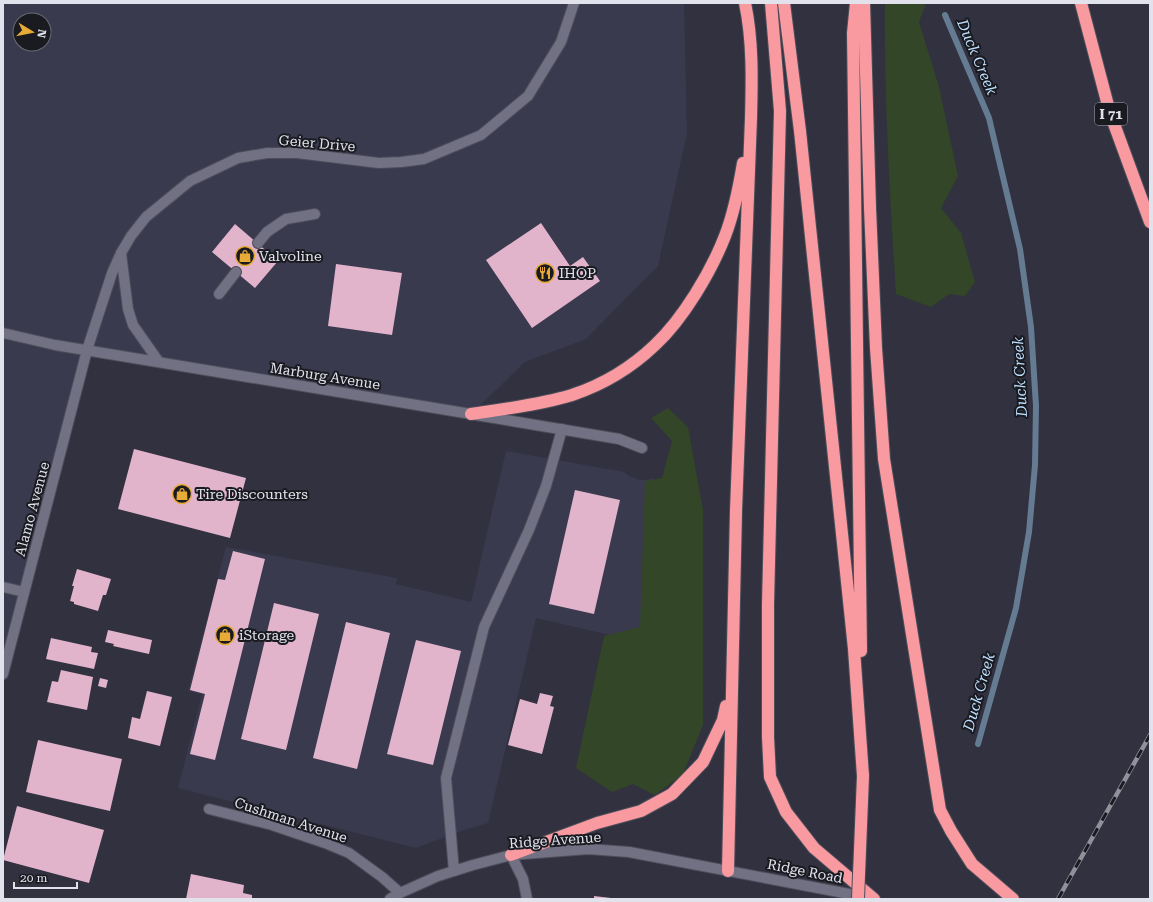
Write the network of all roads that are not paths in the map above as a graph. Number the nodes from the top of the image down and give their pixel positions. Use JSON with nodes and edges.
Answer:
{"nodes":[{"id":1,"x":574,"y":3,"type":"edge"},
{"id":2,"x":745,"y":3,"type":"edge"},
{"id":3,"x":771,"y":3,"type":"edge"},
{"id":4,"x":784,"y":3,"type":"edge"},
{"id":5,"x":856,"y":3,"type":"edge"},
{"id":6,"x":864,"y":3,"type":"edge"},
{"id":7,"x":1081,"y":3,"type":"edge"},
{"id":8,"x":751,"y":118,"type":"junction"},
{"id":9,"x":315,"y":214,"type":"dead end"},
{"id":10,"x":1150,"y":222,"type":"edge"},
{"id":11,"x":258,"y":243,"type":"dead end"},
{"id":12,"x":121,"y":253,"type":"junction"},
{"id":13,"x":236,"y":272,"type":"dead end"},
{"id":14,"x":219,"y":294,"type":"dead end"},
{"id":15,"x":3,"y":333,"type":"edge"},
{"id":16,"x":87,"y":350,"type":"junction"},
{"id":17,"x":159,"y":362,"type":"junction"},
{"id":18,"x":470,"y":414,"type":"junction"},
{"id":19,"x":562,"y":429,"type":"junction"},
{"id":20,"x":642,"y":448,"type":"dead end"},
{"id":21,"x":3,"y":587,"type":"edge"},
{"id":22,"x":24,"y":592,"type":"junction"},
{"id":23,"x":732,"y":673,"type":"junction"},
{"id":24,"x":3,"y":674,"type":"edge"},
{"id":25,"x":863,"y":776,"type":"junction"},
{"id":26,"x":209,"y":809,"type":"dead end"},
{"id":27,"x":511,"y":855,"type":"junction"},
{"id":28,"x":454,"y":871,"type":"junction"},
{"id":29,"x":728,"y":871,"type":"junction"},
{"id":30,"x":400,"y":892,"type":"junction"},
{"id":31,"x":390,"y":899,"type":"edge"},
{"id":32,"x":527,"y":899,"type":"edge"},
{"id":33,"x":858,"y":899,"type":"edge"},
{"id":34,"x":875,"y":899,"type":"edge"},
{"id":35,"x":1013,"y":899,"type":"edge"}],
"edges":[{"from":1,"to":12,"type":"street","name":"Geier Drive"},
{"from":2,"to":8,"type":"highway"},
{"from":3,"to":34,"type":"highway"},
{"from":4,"to":25,"type":"highway"},
{"from":5,"to":25,"type":"highway"},
{"from":6,"to":35,"type":"highway"},
{"from":7,"to":10,"type":"highway","number":"I 71"},
{"from":8,"to":18,"type":"highway"},
{"from":8,"to":23,"type":"highway"},
{"from":9,"to":11,"type":"street"},
{"from":12,"to":16,"type":"street","name":"Geier Drive"},
{"from":12,"to":17,"type":"street"},
{"from":13,"to":14,"type":"street"},
{"from":15,"to":16,"type":"street","name":"Marburg Avenue"},
{"from":16,"to":17,"type":"street","name":"Marburg Avenue"},
{"from":16,"to":22,"type":"street","name":"Alamo Avenue"},
{"from":17,"to":18,"type":"street","name":"Marburg Avenue"},
{"from":18,"to":19,"type":"street","name":"Marburg Avenue"},
{"from":19,"to":20,"type":"street","name":"Marburg Avenue"},
{"from":19,"to":28,"type":"street"},
{"from":21,"to":22,"type":"street"},
{"from":22,"to":24,"type":"street","name":"Alamo Avenue"},
{"from":23,"to":27,"type":"highway"},
{"from":23,"to":29,"type":"highway"},
{"from":25,"to":33,"type":"highway","bridge":true},
{"from":26,"to":30,"type":"street","name":"Cushman Avenue"},
{"from":27,"to":28,"type":"street","name":"Ridge Avenue"},
{"from":27,"to":29,"type":"street","name":"Ridge Avenue"},
{"from":27,"to":32,"type":"street"},
{"from":28,"to":30,"type":"street","name":"Ridge Avenue"},
{"from":29,"to":34,"type":"street","name":"Ridge Road"},
{"from":30,"to":31,"type":"street","name":"Ridge Avenue"}]}
